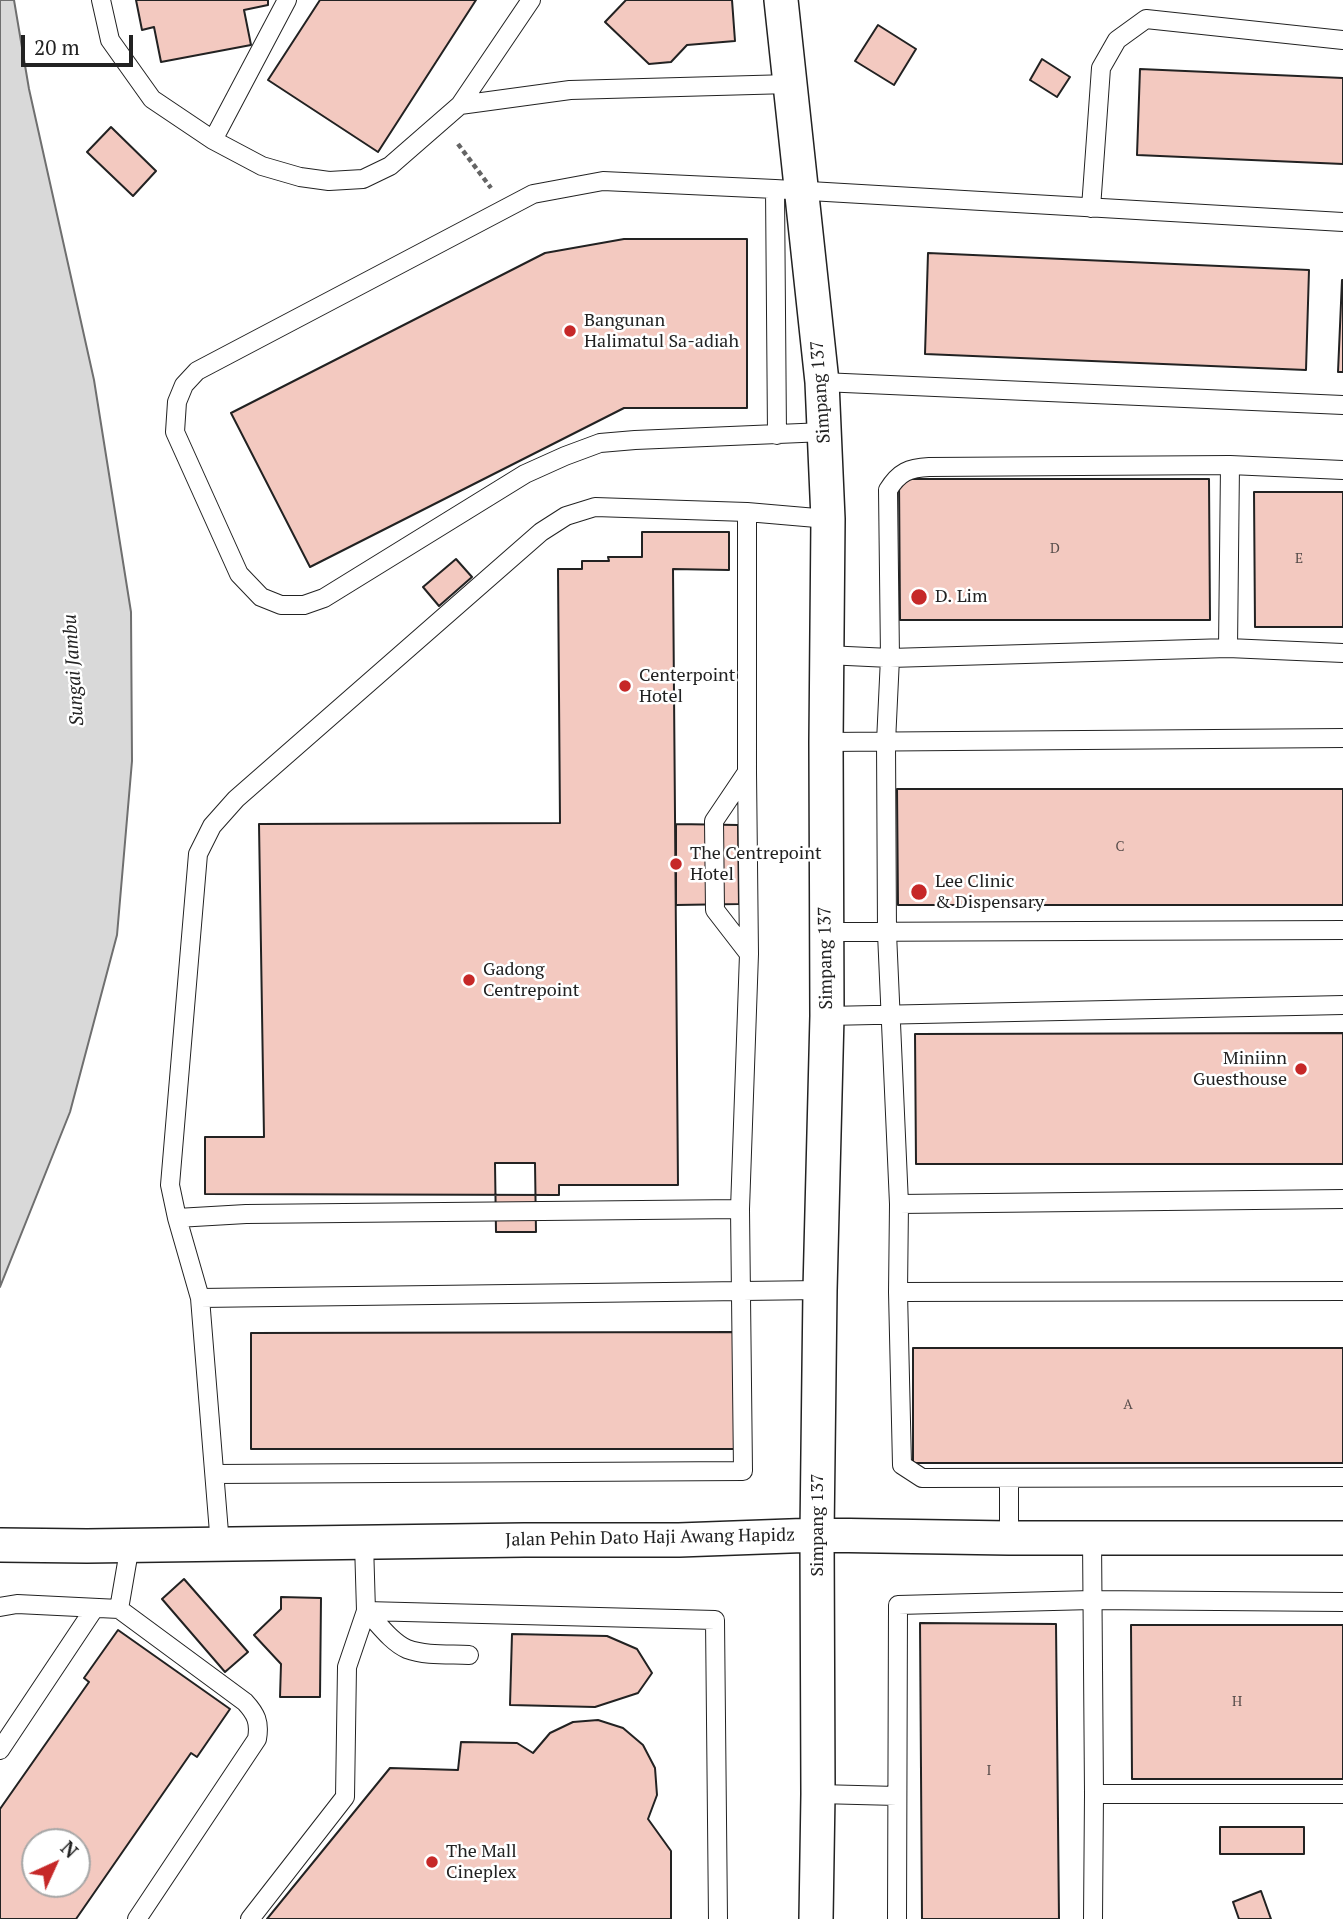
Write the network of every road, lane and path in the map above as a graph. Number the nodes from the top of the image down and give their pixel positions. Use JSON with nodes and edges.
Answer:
{"nodes":[{"id":1,"x":101,"y":0,"type":"edge"},
{"id":2,"x":287,"y":0,"type":"edge"},
{"id":3,"x":531,"y":0,"type":"edge"},
{"id":4,"x":781,"y":0,"type":"edge"},
{"id":5,"x":1343,"y":40,"type":"edge"},
{"id":6,"x":790,"y":84,"type":"junction"},
{"id":7,"x":460,"y":104,"type":"junction"},
{"id":8,"x":441,"y":121,"type":"junction"},
{"id":9,"x":213,"y":140,"type":"junction"},
{"id":10,"x":789,"y":190,"type":"junction"},
{"id":11,"x":1091,"y":208,"type":"junction"},
{"id":12,"x":506,"y":209,"type":"junction"},
{"id":13,"x":1343,"y":222,"type":"edge"},
{"id":14,"x":822,"y":382,"type":"junction"},
{"id":15,"x":1343,"y":405,"type":"edge"},
{"id":16,"x":825,"y":432,"type":"junction"},
{"id":17,"x":777,"y":435,"type":"junction"},
{"id":18,"x":1230,"y":465,"type":"junction"},
{"id":19,"x":1343,"y":470,"type":"edge"},
{"id":20,"x":747,"y":512,"type":"junction"},
{"id":21,"x":828,"y":519,"type":"junction"},
{"id":22,"x":1228,"y":648,"type":"junction"},
{"id":23,"x":1343,"y":653,"type":"edge"},
{"id":24,"x":826,"y":655,"type":"junction"},
{"id":25,"x":890,"y":658,"type":"junction"},
{"id":26,"x":1343,"y":738,"type":"edge"},
{"id":27,"x":826,"y":742,"type":"junction"},
{"id":28,"x":886,"y":742,"type":"junction"},
{"id":29,"x":747,"y":772,"type":"junction"},
{"id":30,"x":1343,"y":930,"type":"edge"},
{"id":31,"x":826,"y":932,"type":"junction"},
{"id":32,"x":887,"y":933,"type":"junction"},
{"id":33,"x":750,"y":954,"type":"junction"},
{"id":34,"x":1343,"y":1005,"type":"edge"},
{"id":35,"x":890,"y":1013,"type":"junction"},
{"id":36,"x":827,"y":1016,"type":"junction"},
{"id":37,"x":1343,"y":1199,"type":"edge"},
{"id":38,"x":899,"y":1204,"type":"junction"},
{"id":39,"x":740,"y":1209,"type":"junction"},
{"id":40,"x":177,"y":1218,"type":"junction"},
{"id":41,"x":741,"y":1290,"type":"junction"},
{"id":42,"x":820,"y":1290,"type":"junction"},
{"id":43,"x":1343,"y":1291,"type":"edge"},
{"id":44,"x":898,"y":1292,"type":"junction"},
{"id":45,"x":200,"y":1297,"type":"junction"},
{"id":46,"x":215,"y":1475,"type":"junction"},
{"id":47,"x":1343,"y":1477,"type":"edge"},
{"id":48,"x":1009,"y":1479,"type":"junction"},
{"id":49,"x":817,"y":1535,"type":"junction"},
{"id":50,"x":1009,"y":1538,"type":"junction"},
{"id":51,"x":1092,"y":1538,"type":"junction"},
{"id":52,"x":1343,"y":1538,"type":"edge"},
{"id":53,"x":364,"y":1543,"type":"junction"},
{"id":54,"x":0,"y":1545,"type":"edge"},
{"id":55,"x":130,"y":1545,"type":"junction"},
{"id":56,"x":220,"y":1545,"type":"junction"},
{"id":57,"x":1092,"y":1600,"type":"junction"},
{"id":58,"x":1343,"y":1602,"type":"edge"},
{"id":59,"x":0,"y":1607,"type":"edge"},
{"id":60,"x":94,"y":1609,"type":"junction"},
{"id":61,"x":119,"y":1609,"type":"junction"},
{"id":62,"x":366,"y":1611,"type":"junction"},
{"id":63,"x":468,"y":1655,"type":"dead end"},
{"id":64,"x":0,"y":1750,"type":"edge"},
{"id":65,"x":818,"y":1794,"type":"junction"},
{"id":66,"x":1094,"y":1794,"type":"junction"},
{"id":67,"x":1343,"y":1794,"type":"edge"},
{"id":68,"x":897,"y":1796,"type":"junction"},
{"id":69,"x":137,"y":1919,"type":"edge"},
{"id":70,"x":250,"y":1919,"type":"edge"},
{"id":71,"x":718,"y":1919,"type":"edge"},
{"id":72,"x":816,"y":1919,"type":"edge"},
{"id":73,"x":897,"y":1919,"type":"edge"},
{"id":74,"x":1093,"y":1919,"type":"edge"}],
"edges":[{"from":1,"to":9,"type":"lane"},
{"from":2,"to":9,"type":"lane"},
{"from":3,"to":7,"type":"lane"},
{"from":4,"to":6,"type":"street","name":"Simpang 137"},
{"from":5,"to":11,"type":"lane"},
{"from":6,"to":7,"type":"lane"},
{"from":6,"to":10,"type":"street","name":"Simpang 137"},
{"from":7,"to":8,"type":"lane"},
{"from":8,"to":9,"type":"lane"},
{"from":8,"to":12,"type":"path"},
{"from":10,"to":11,"type":"lane"},
{"from":10,"to":12,"type":"lane"},
{"from":10,"to":14,"type":"street","name":"Simpang 137"},
{"from":10,"to":17,"type":"lane"},
{"from":11,"to":13,"type":"lane"},
{"from":12,"to":17,"type":"lane"},
{"from":14,"to":15,"type":"lane"},
{"from":14,"to":16,"type":"street","name":"Simpang 137"},
{"from":16,"to":17,"type":"lane"},
{"from":16,"to":21,"type":"street","name":"Simpang 137"},
{"from":18,"to":19,"type":"lane"},
{"from":18,"to":22,"type":"lane"},
{"from":18,"to":25,"type":"lane"},
{"from":20,"to":21,"type":"lane"},
{"from":20,"to":29,"type":"lane"},
{"from":20,"to":40,"type":"lane"},
{"from":21,"to":24,"type":"street","name":"Simpang 137"},
{"from":22,"to":23,"type":"lane"},
{"from":22,"to":25,"type":"lane"},
{"from":24,"to":25,"type":"lane"},
{"from":24,"to":27,"type":"street","name":"Simpang 137"},
{"from":25,"to":28,"type":"lane"},
{"from":26,"to":28,"type":"lane"},
{"from":27,"to":28,"type":"lane"},
{"from":27,"to":31,"type":"street","name":"Simpang 137"},
{"from":28,"to":32,"type":"lane"},
{"from":29,"to":33,"type":"lane"},
{"from":29,"to":33,"type":"lane"},
{"from":30,"to":32,"type":"lane"},
{"from":31,"to":32,"type":"lane"},
{"from":31,"to":36,"type":"street","name":"Simpang 137"},
{"from":32,"to":35,"type":"lane"},
{"from":33,"to":39,"type":"lane"},
{"from":34,"to":35,"type":"lane"},
{"from":35,"to":36,"type":"lane"},
{"from":35,"to":38,"type":"lane"},
{"from":36,"to":42,"type":"street","name":"Simpang 137"},
{"from":37,"to":38,"type":"lane"},
{"from":38,"to":44,"type":"lane"},
{"from":39,"to":40,"type":"lane"},
{"from":39,"to":41,"type":"lane"},
{"from":40,"to":45,"type":"lane"},
{"from":41,"to":42,"type":"lane"},
{"from":41,"to":45,"type":"lane"},
{"from":41,"to":46,"type":"lane"},
{"from":42,"to":49,"type":"street","name":"Simpang 137"},
{"from":43,"to":44,"type":"lane"},
{"from":44,"to":48,"type":"lane"},
{"from":45,"to":46,"type":"lane"},
{"from":46,"to":56,"type":"lane"},
{"from":47,"to":48,"type":"lane"},
{"from":48,"to":50,"type":"lane"},
{"from":49,"to":50,"type":"street","name":"Jalan Pehin Dato Haji Awang Hapidz"},
{"from":49,"to":53,"type":"street","name":"Jalan Pehin Dato Haji Awang Hapidz"},
{"from":49,"to":65,"type":"street","name":"Simpang 137"},
{"from":50,"to":51,"type":"street","name":"Jalan Pehin Dato Haji Awang Hapidz"},
{"from":51,"to":52,"type":"street","name":"Jalan Pehin Dato Haji Awang Hapidz"},
{"from":51,"to":57,"type":"lane"},
{"from":53,"to":56,"type":"street","name":"Jalan Pehin Dato Haji Awang Hapidz"},
{"from":53,"to":62,"type":"lane"},
{"from":54,"to":55,"type":"street","name":"Jalan Pehin Dato Haji Awang Hapidz"},
{"from":55,"to":56,"type":"street","name":"Jalan Pehin Dato Haji Awang Hapidz"},
{"from":55,"to":61,"type":"lane"},
{"from":57,"to":58,"type":"lane"},
{"from":57,"to":66,"type":"lane"},
{"from":57,"to":68,"type":"lane"},
{"from":59,"to":60,"type":"lane"},
{"from":60,"to":61,"type":"lane"},
{"from":60,"to":64,"type":"lane"},
{"from":61,"to":69,"type":"lane"},
{"from":62,"to":63,"type":"lane"},
{"from":62,"to":70,"type":"lane"},
{"from":62,"to":71,"type":"lane"},
{"from":65,"to":68,"type":"lane"},
{"from":65,"to":72,"type":"street","name":"Simpang 137"},
{"from":66,"to":67,"type":"lane"},
{"from":66,"to":74,"type":"lane"},
{"from":68,"to":73,"type":"lane"}]}
